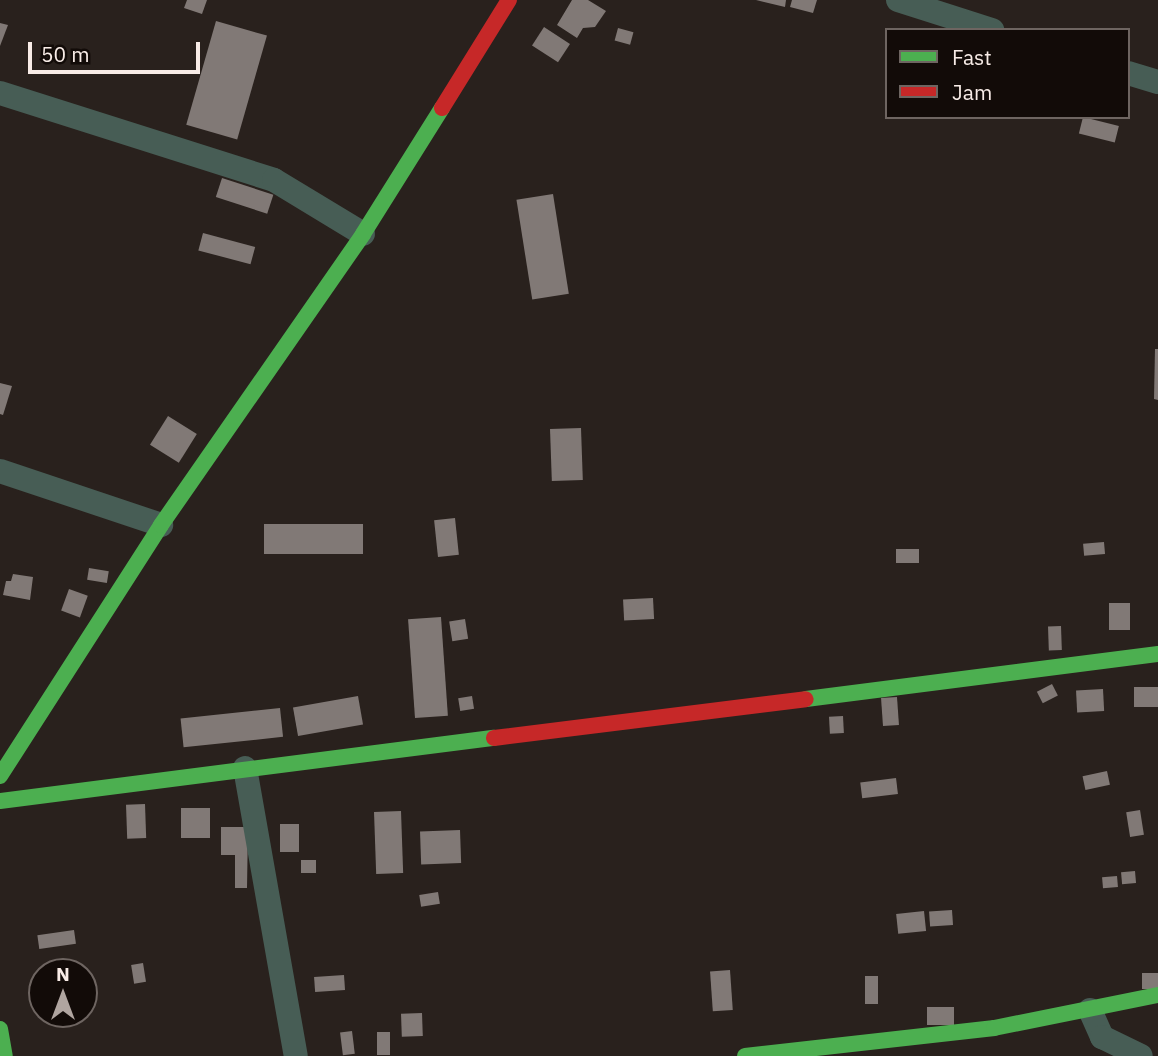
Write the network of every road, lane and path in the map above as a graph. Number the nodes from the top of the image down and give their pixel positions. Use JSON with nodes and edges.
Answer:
{"nodes":[{"id":1,"x":509,"y":0,"type":"edge"},
{"id":2,"x":898,"y":0,"type":"edge"},
{"id":3,"x":986,"y":28,"type":"edge"},
{"id":4,"x":1130,"y":74,"type":"edge"},
{"id":5,"x":1158,"y":82,"type":"edge"},
{"id":6,"x":0,"y":93,"type":"edge"},
{"id":7,"x":363,"y":234,"type":"junction"},
{"id":8,"x":0,"y":471,"type":"edge"},
{"id":9,"x":160,"y":525,"type":"junction"},
{"id":10,"x":1158,"y":654,"type":"edge"},
{"id":11,"x":245,"y":768,"type":"junction"},
{"id":12,"x":0,"y":776,"type":"edge"},
{"id":13,"x":0,"y":801,"type":"edge"},
{"id":14,"x":1158,"y":995,"type":"edge"},
{"id":15,"x":1090,"y":1010,"type":"junction"},
{"id":16,"x":0,"y":1029,"type":"edge"},
{"id":17,"x":5,"y":1056,"type":"edge"},
{"id":18,"x":296,"y":1056,"type":"edge"},
{"id":19,"x":746,"y":1056,"type":"edge"},
{"id":20,"x":1141,"y":1056,"type":"edge"}],
"edges":[{"from":1,"to":7,"type":"street"},
{"from":2,"to":3,"type":"street"},
{"from":4,"to":5,"type":"street"},
{"from":6,"to":7,"type":"street"},
{"from":7,"to":9,"type":"street"},
{"from":8,"to":9,"type":"street"},
{"from":9,"to":12,"type":"street"},
{"from":10,"to":11,"type":"street"},
{"from":11,"to":13,"type":"street"},
{"from":11,"to":18,"type":"street"},
{"from":14,"to":15,"type":"street"},
{"from":15,"to":19,"type":"street"},
{"from":15,"to":20,"type":"street"},
{"from":16,"to":17,"type":"street"}]}
